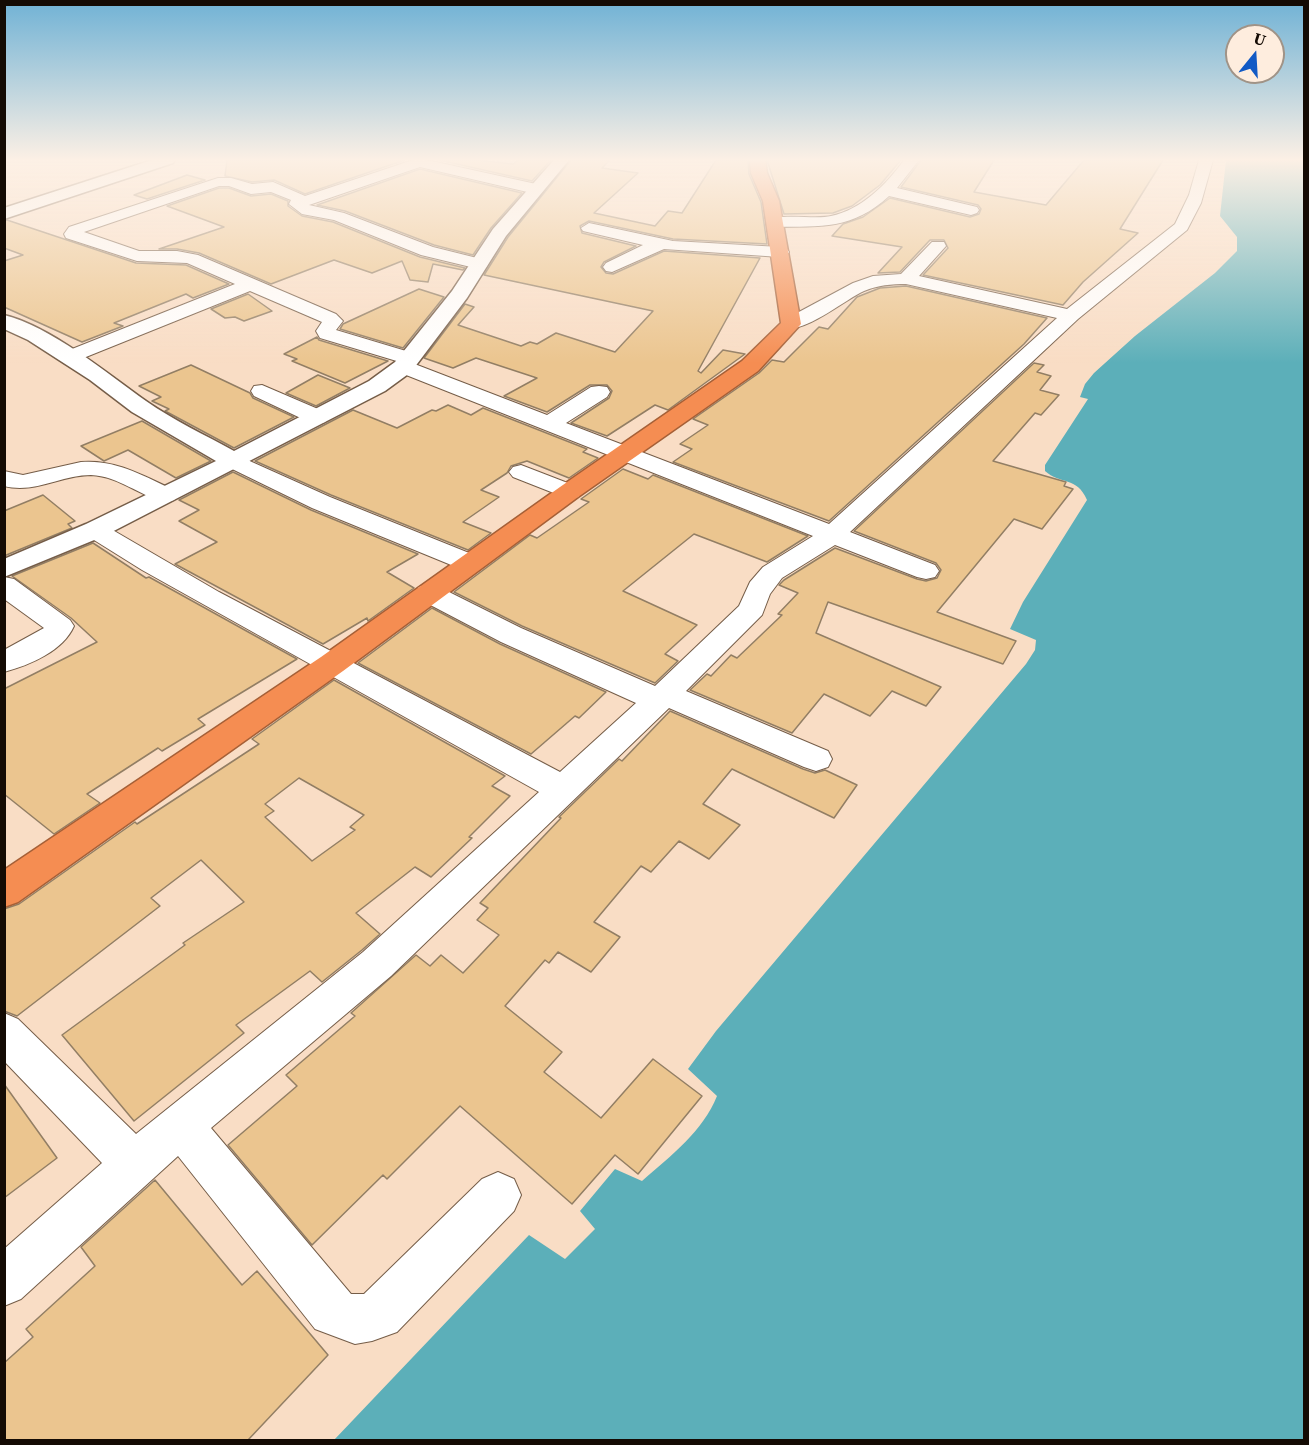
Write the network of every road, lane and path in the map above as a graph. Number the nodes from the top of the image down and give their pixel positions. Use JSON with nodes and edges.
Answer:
{"nodes":[{"id":1,"x":83,"y":227,"type":"edge"},
{"id":2,"x":367,"y":227,"type":"edge"},
{"id":3,"x":504,"y":227,"type":"edge"},
{"id":4,"x":776,"y":227,"type":"edge"},
{"id":5,"x":1180,"y":227,"type":"edge"},
{"id":6,"x":589,"y":228,"type":"dead end"},
{"id":7,"x":662,"y":244,"type":"junction"},
{"id":8,"x":938,"y":246,"type":"dead end"},
{"id":9,"x":780,"y":252,"type":"junction"},
{"id":10,"x":479,"y":264,"type":"junction"},
{"id":11,"x":612,"y":267,"type":"dead end"},
{"id":12,"x":230,"y":274,"type":"junction"},
{"id":13,"x":906,"y":279,"type":"junction"},
{"id":14,"x":201,"y":284,"type":"dead end"},
{"id":15,"x":248,"y":285,"type":"junction"},
{"id":16,"x":1071,"y":315,"type":"junction"},
{"id":17,"x":4,"y":321,"type":"edge"},
{"id":18,"x":791,"y":324,"type":"junction"},
{"id":19,"x":69,"y":357,"type":"junction"},
{"id":20,"x":406,"y":362,"type":"junction"},
{"id":21,"x":262,"y":391,"type":"dead end"},
{"id":22,"x":599,"y":392,"type":"dead end"},
{"id":23,"x":317,"y":417,"type":"junction"},
{"id":24,"x":548,"y":424,"type":"junction"},
{"id":25,"x":623,"y":454,"type":"junction"},
{"id":26,"x":234,"y":460,"type":"junction"},
{"id":27,"x":521,"y":472,"type":"dead end"},
{"id":28,"x":4,"y":478,"type":"edge"},
{"id":29,"x":569,"y":492,"type":"junction"},
{"id":30,"x":165,"y":495,"type":"junction"},
{"id":31,"x":95,"y":530,"type":"junction"},
{"id":32,"x":832,"y":535,"type":"junction"},
{"id":33,"x":470,"y":563,"type":"junction"},
{"id":34,"x":4,"y":569,"type":"edge"},
{"id":35,"x":926,"y":571,"type":"dead end"},
{"id":36,"x":4,"y":585,"type":"edge"},
{"id":37,"x":429,"y":593,"type":"junction"},
{"id":38,"x":4,"y":662,"type":"edge"},
{"id":39,"x":332,"y":664,"type":"junction"},
{"id":40,"x":662,"y":697,"type":"junction"},
{"id":41,"x":816,"y":759,"type":"dead end"},
{"id":42,"x":562,"y":789,"type":"junction"},
{"id":43,"x":4,"y":891,"type":"edge"},
{"id":44,"x":4,"y":1032,"type":"edge"},
{"id":45,"x":181,"y":1126,"type":"junction"},
{"id":46,"x":134,"y":1164,"type":"junction"},
{"id":47,"x":498,"y":1195,"type":"dead end"},
{"id":48,"x":4,"y":1282,"type":"edge"}],
"edges":[{"from":1,"to":12,"type":"street"},
{"from":2,"to":10,"type":"street"},
{"from":3,"to":10,"type":"street"},
{"from":4,"to":9,"type":"highway"},
{"from":5,"to":16,"type":"street"},
{"from":6,"to":7,"type":"street"},
{"from":7,"to":9,"type":"street"},
{"from":7,"to":11,"type":"street"},
{"from":8,"to":13,"type":"street"},
{"from":9,"to":18,"type":"highway"},
{"from":10,"to":20,"type":"street"},
{"from":12,"to":14,"type":"street"},
{"from":12,"to":15,"type":"street"},
{"from":13,"to":16,"type":"street"},
{"from":13,"to":18,"type":"street"},
{"from":15,"to":19,"type":"street"},
{"from":15,"to":20,"type":"street"},
{"from":16,"to":32,"type":"street"},
{"from":17,"to":19,"type":"street"},
{"from":18,"to":25,"type":"highway"},
{"from":19,"to":26,"type":"street"},
{"from":20,"to":23,"type":"street"},
{"from":20,"to":24,"type":"street"},
{"from":21,"to":23,"type":"street"},
{"from":22,"to":24,"type":"street"},
{"from":23,"to":26,"type":"street"},
{"from":24,"to":25,"type":"street"},
{"from":25,"to":29,"type":"highway"},
{"from":25,"to":32,"type":"street"},
{"from":26,"to":30,"type":"street"},
{"from":26,"to":33,"type":"street"},
{"from":27,"to":29,"type":"street"},
{"from":28,"to":30,"type":"street"},
{"from":29,"to":33,"type":"highway"},
{"from":30,"to":31,"type":"street"},
{"from":31,"to":34,"type":"street"},
{"from":31,"to":39,"type":"street"},
{"from":32,"to":35,"type":"street"},
{"from":32,"to":40,"type":"street"},
{"from":33,"to":37,"type":"highway"},
{"from":36,"to":38,"type":"street"},
{"from":37,"to":39,"type":"highway"},
{"from":37,"to":40,"type":"street"},
{"from":39,"to":42,"type":"street"},
{"from":39,"to":43,"type":"highway"},
{"from":40,"to":41,"type":"street"},
{"from":40,"to":42,"type":"street"},
{"from":42,"to":45,"type":"street"},
{"from":44,"to":46,"type":"street"},
{"from":45,"to":46,"type":"street"},
{"from":45,"to":47,"type":"street"},
{"from":46,"to":48,"type":"street"}]}
